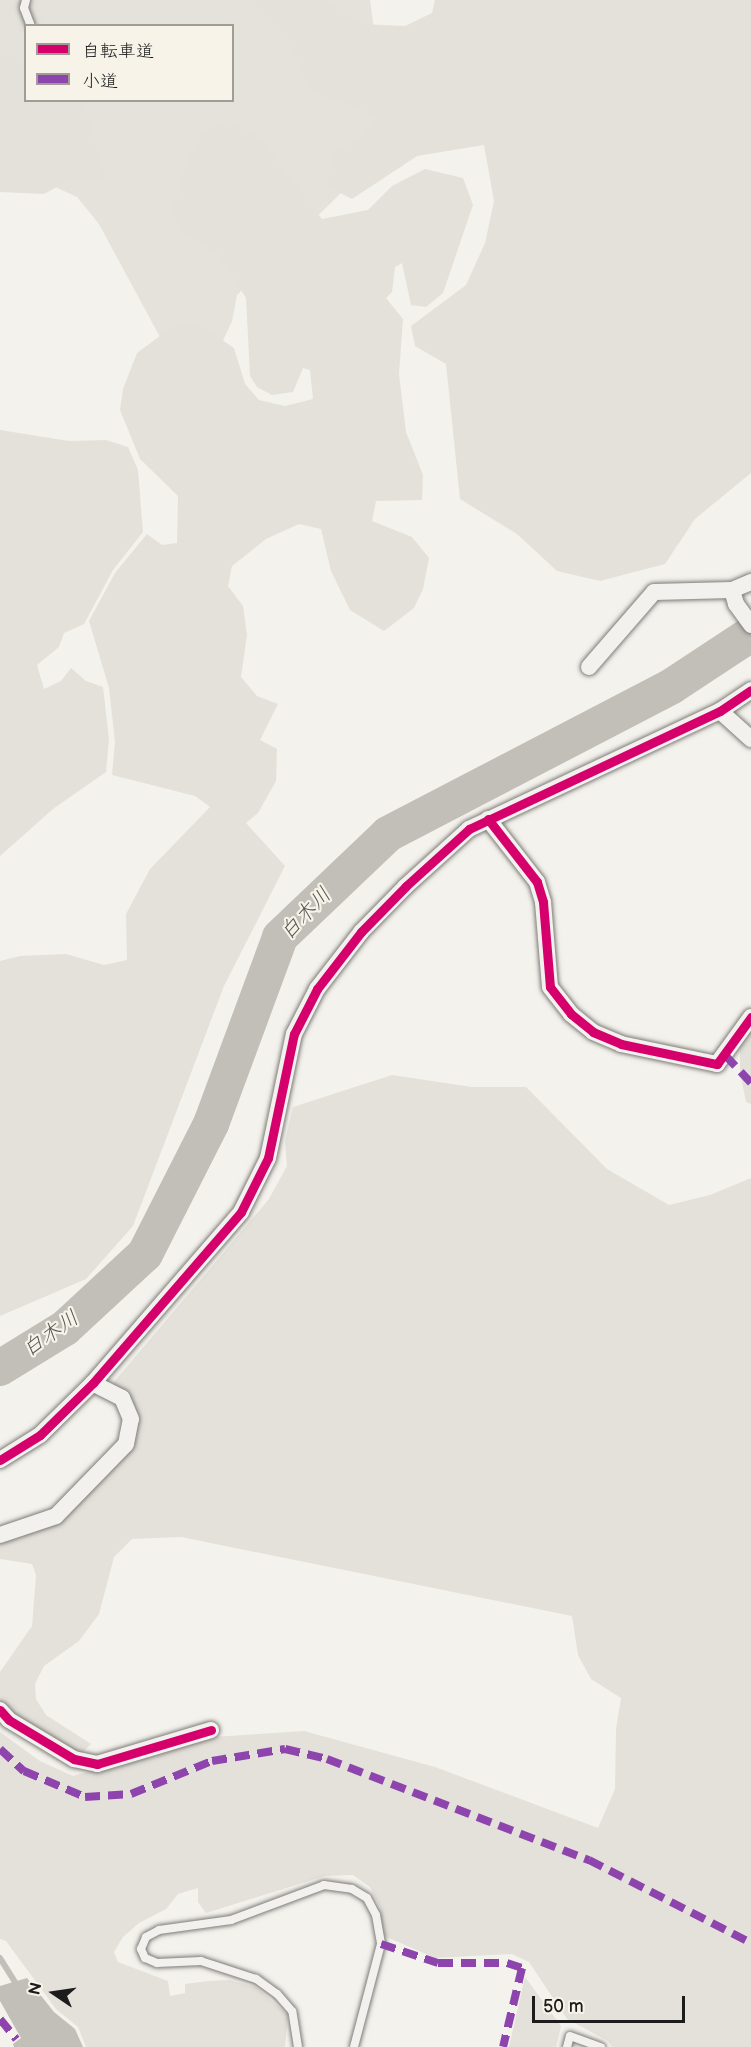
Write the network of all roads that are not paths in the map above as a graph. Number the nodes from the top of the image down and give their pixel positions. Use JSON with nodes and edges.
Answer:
{"nodes":[{"id":1,"x":26,"y":0,"type":"edge"},
{"id":2,"x":30,"y":24,"type":"edge"},
{"id":3,"x":751,"y":582,"type":"edge"},
{"id":4,"x":734,"y":597,"type":"junction"},
{"id":5,"x":751,"y":625,"type":"edge"},
{"id":6,"x":590,"y":667,"type":"dead end"},
{"id":7,"x":751,"y":690,"type":"edge"},
{"id":8,"x":720,"y":711,"type":"junction"},
{"id":9,"x":751,"y":739,"type":"edge"},
{"id":10,"x":488,"y":819,"type":"junction"},
{"id":11,"x":751,"y":1017,"type":"edge"},
{"id":12,"x":93,"y":1383,"type":"junction"},
{"id":13,"x":0,"y":1460,"type":"edge"},
{"id":14,"x":0,"y":1534,"type":"edge"},
{"id":15,"x":0,"y":1710,"type":"edge"},
{"id":16,"x":211,"y":1730,"type":"dead end"},
{"id":17,"x":298,"y":2047,"type":"edge"},
{"id":18,"x":354,"y":2047,"type":"edge"},
{"id":19,"x":567,"y":2047,"type":"edge"},
{"id":20,"x":601,"y":2047,"type":"edge"}],
"edges":[{"from":1,"to":2,"type":"lane"},
{"from":3,"to":4,"type":"street"},
{"from":4,"to":5,"type":"street"},
{"from":4,"to":6,"type":"street"},
{"from":7,"to":8,"type":"street"},
{"from":8,"to":9,"type":"street"},
{"from":8,"to":10,"type":"street"},
{"from":10,"to":11,"type":"street"},
{"from":10,"to":12,"type":"street"},
{"from":12,"to":13,"type":"street"},
{"from":12,"to":14,"type":"street"},
{"from":15,"to":16,"type":"street"},
{"from":17,"to":18,"type":"lane"},
{"from":19,"to":20,"type":"lane"}]}
